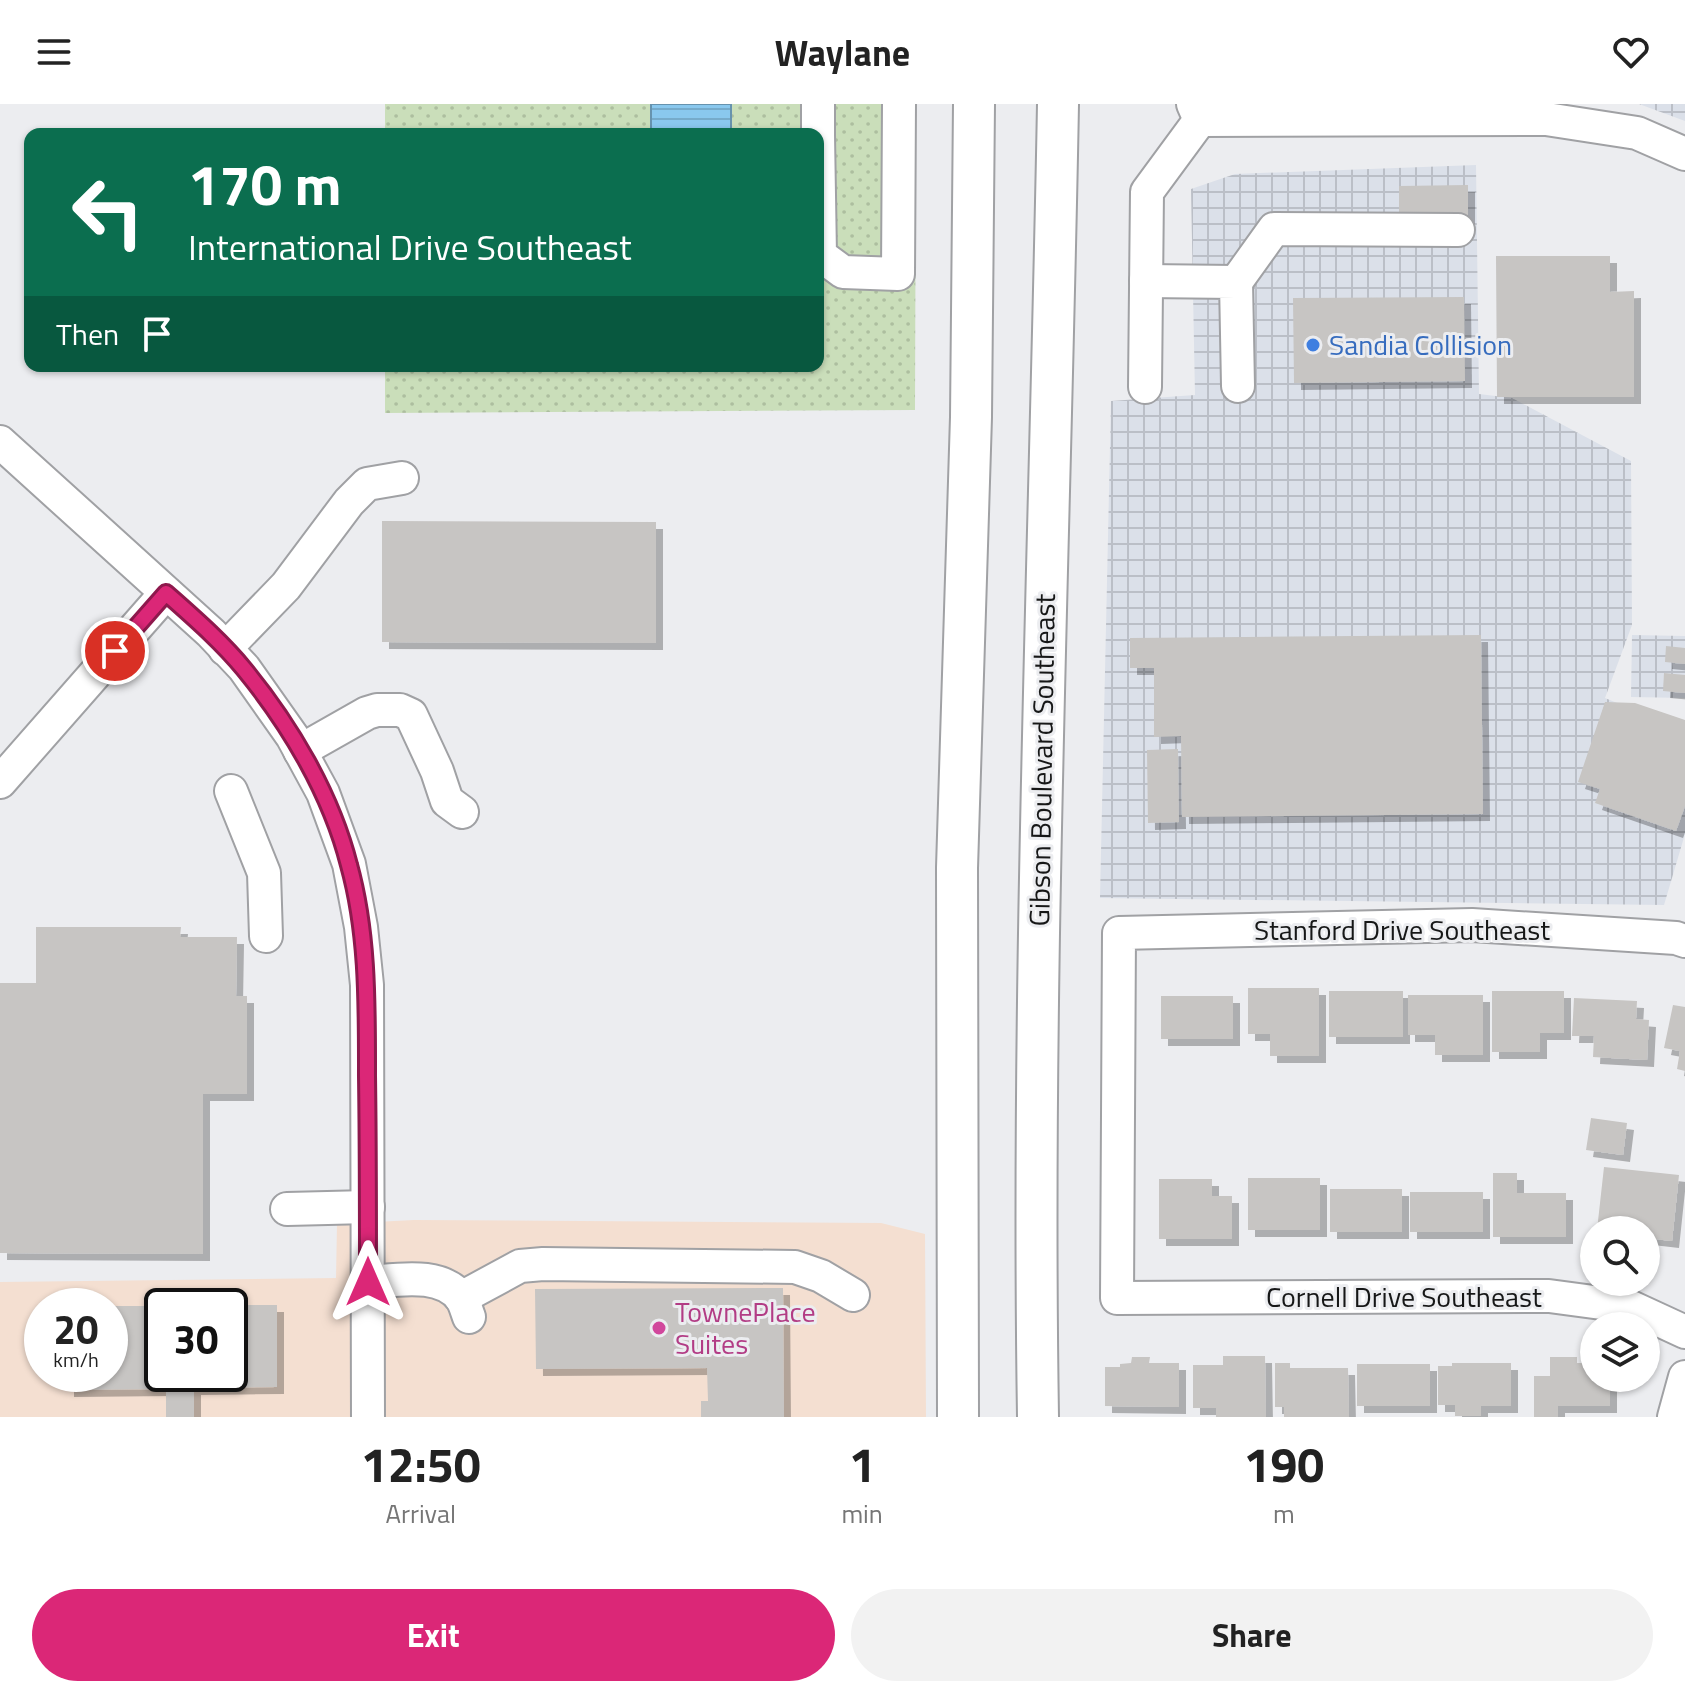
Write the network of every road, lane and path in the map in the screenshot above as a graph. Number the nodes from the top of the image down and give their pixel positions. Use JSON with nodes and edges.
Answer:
{"nodes":[{"id":1,"x":818,"y":104,"type":"edge"},
{"id":2,"x":899,"y":104,"type":"edge"},
{"id":3,"x":974,"y":104,"type":"edge"},
{"id":4,"x":1058,"y":104,"type":"edge"},
{"id":5,"x":1196,"y":112,"type":"edge"},
{"id":6,"x":818,"y":128,"type":"edge"},
{"id":7,"x":1685,"y":154,"type":"edge"},
{"id":8,"x":1458,"y":230,"type":"dead end"},
{"id":9,"x":824,"y":258,"type":"edge"},
{"id":10,"x":1146,"y":281,"type":"junction"},
{"id":11,"x":1236,"y":282,"type":"junction"},
{"id":12,"x":1238,"y":386,"type":"dead end"},
{"id":13,"x":1145,"y":387,"type":"dead end"},
{"id":14,"x":0,"y":442,"type":"edge"},
{"id":15,"x":402,"y":478,"type":"dead end"},
{"id":16,"x":166,"y":593,"type":"junction"},
{"id":17,"x":225,"y":649,"type":"junction"},
{"id":18,"x":300,"y":751,"type":"junction"},
{"id":19,"x":0,"y":782,"type":"edge"},
{"id":20,"x":231,"y":791,"type":"dead end"},
{"id":21,"x":462,"y":812,"type":"dead end"},
{"id":22,"x":266,"y":936,"type":"dead end"},
{"id":23,"x":1685,"y":941,"type":"edge"},
{"id":24,"x":368,"y":1207,"type":"junction"},
{"id":25,"x":287,"y":1209,"type":"dead end"},
{"id":26,"x":368,"y":1282,"type":"junction"},
{"id":27,"x":853,"y":1295,"type":"dead end"},
{"id":28,"x":1117,"y":1298,"type":"joint"},
{"id":29,"x":1685,"y":1332,"type":"edge"},
{"id":30,"x":1685,"y":1377,"type":"edge"},
{"id":31,"x":368,"y":1417,"type":"edge"},
{"id":32,"x":958,"y":1417,"type":"edge"},
{"id":33,"x":1038,"y":1417,"type":"edge"},
{"id":34,"x":1674,"y":1417,"type":"edge"}],
"edges":[{"from":1,"to":6,"type":"street"},
{"from":2,"to":9,"type":"street"},
{"from":3,"to":32,"type":"main road"},
{"from":4,"to":33,"type":"main road","name":"Gibson Boulevard Southeast"},
{"from":5,"to":7,"type":"street"},
{"from":5,"to":10,"type":"street"},
{"from":8,"to":11,"type":"street"},
{"from":10,"to":11,"type":"street"},
{"from":10,"to":13,"type":"street"},
{"from":11,"to":12,"type":"street"},
{"from":14,"to":16,"type":"street"},
{"from":15,"to":17,"type":"street"},
{"from":16,"to":17,"type":"street"},
{"from":16,"to":19,"type":"street"},
{"from":17,"to":18,"type":"street"},
{"from":18,"to":21,"type":"street"},
{"from":18,"to":24,"type":"street"},
{"from":20,"to":22,"type":"street"},
{"from":23,"to":28,"type":"street","name":"Stanford Drive Southeast"},
{"from":24,"to":25,"type":"street"},
{"from":24,"to":26,"type":"street"},
{"from":26,"to":27,"type":"street"},
{"from":26,"to":31,"type":"street"},
{"from":28,"to":29,"type":"street","name":"Cornell Drive Southeast"},
{"from":30,"to":34,"type":"street"}]}
